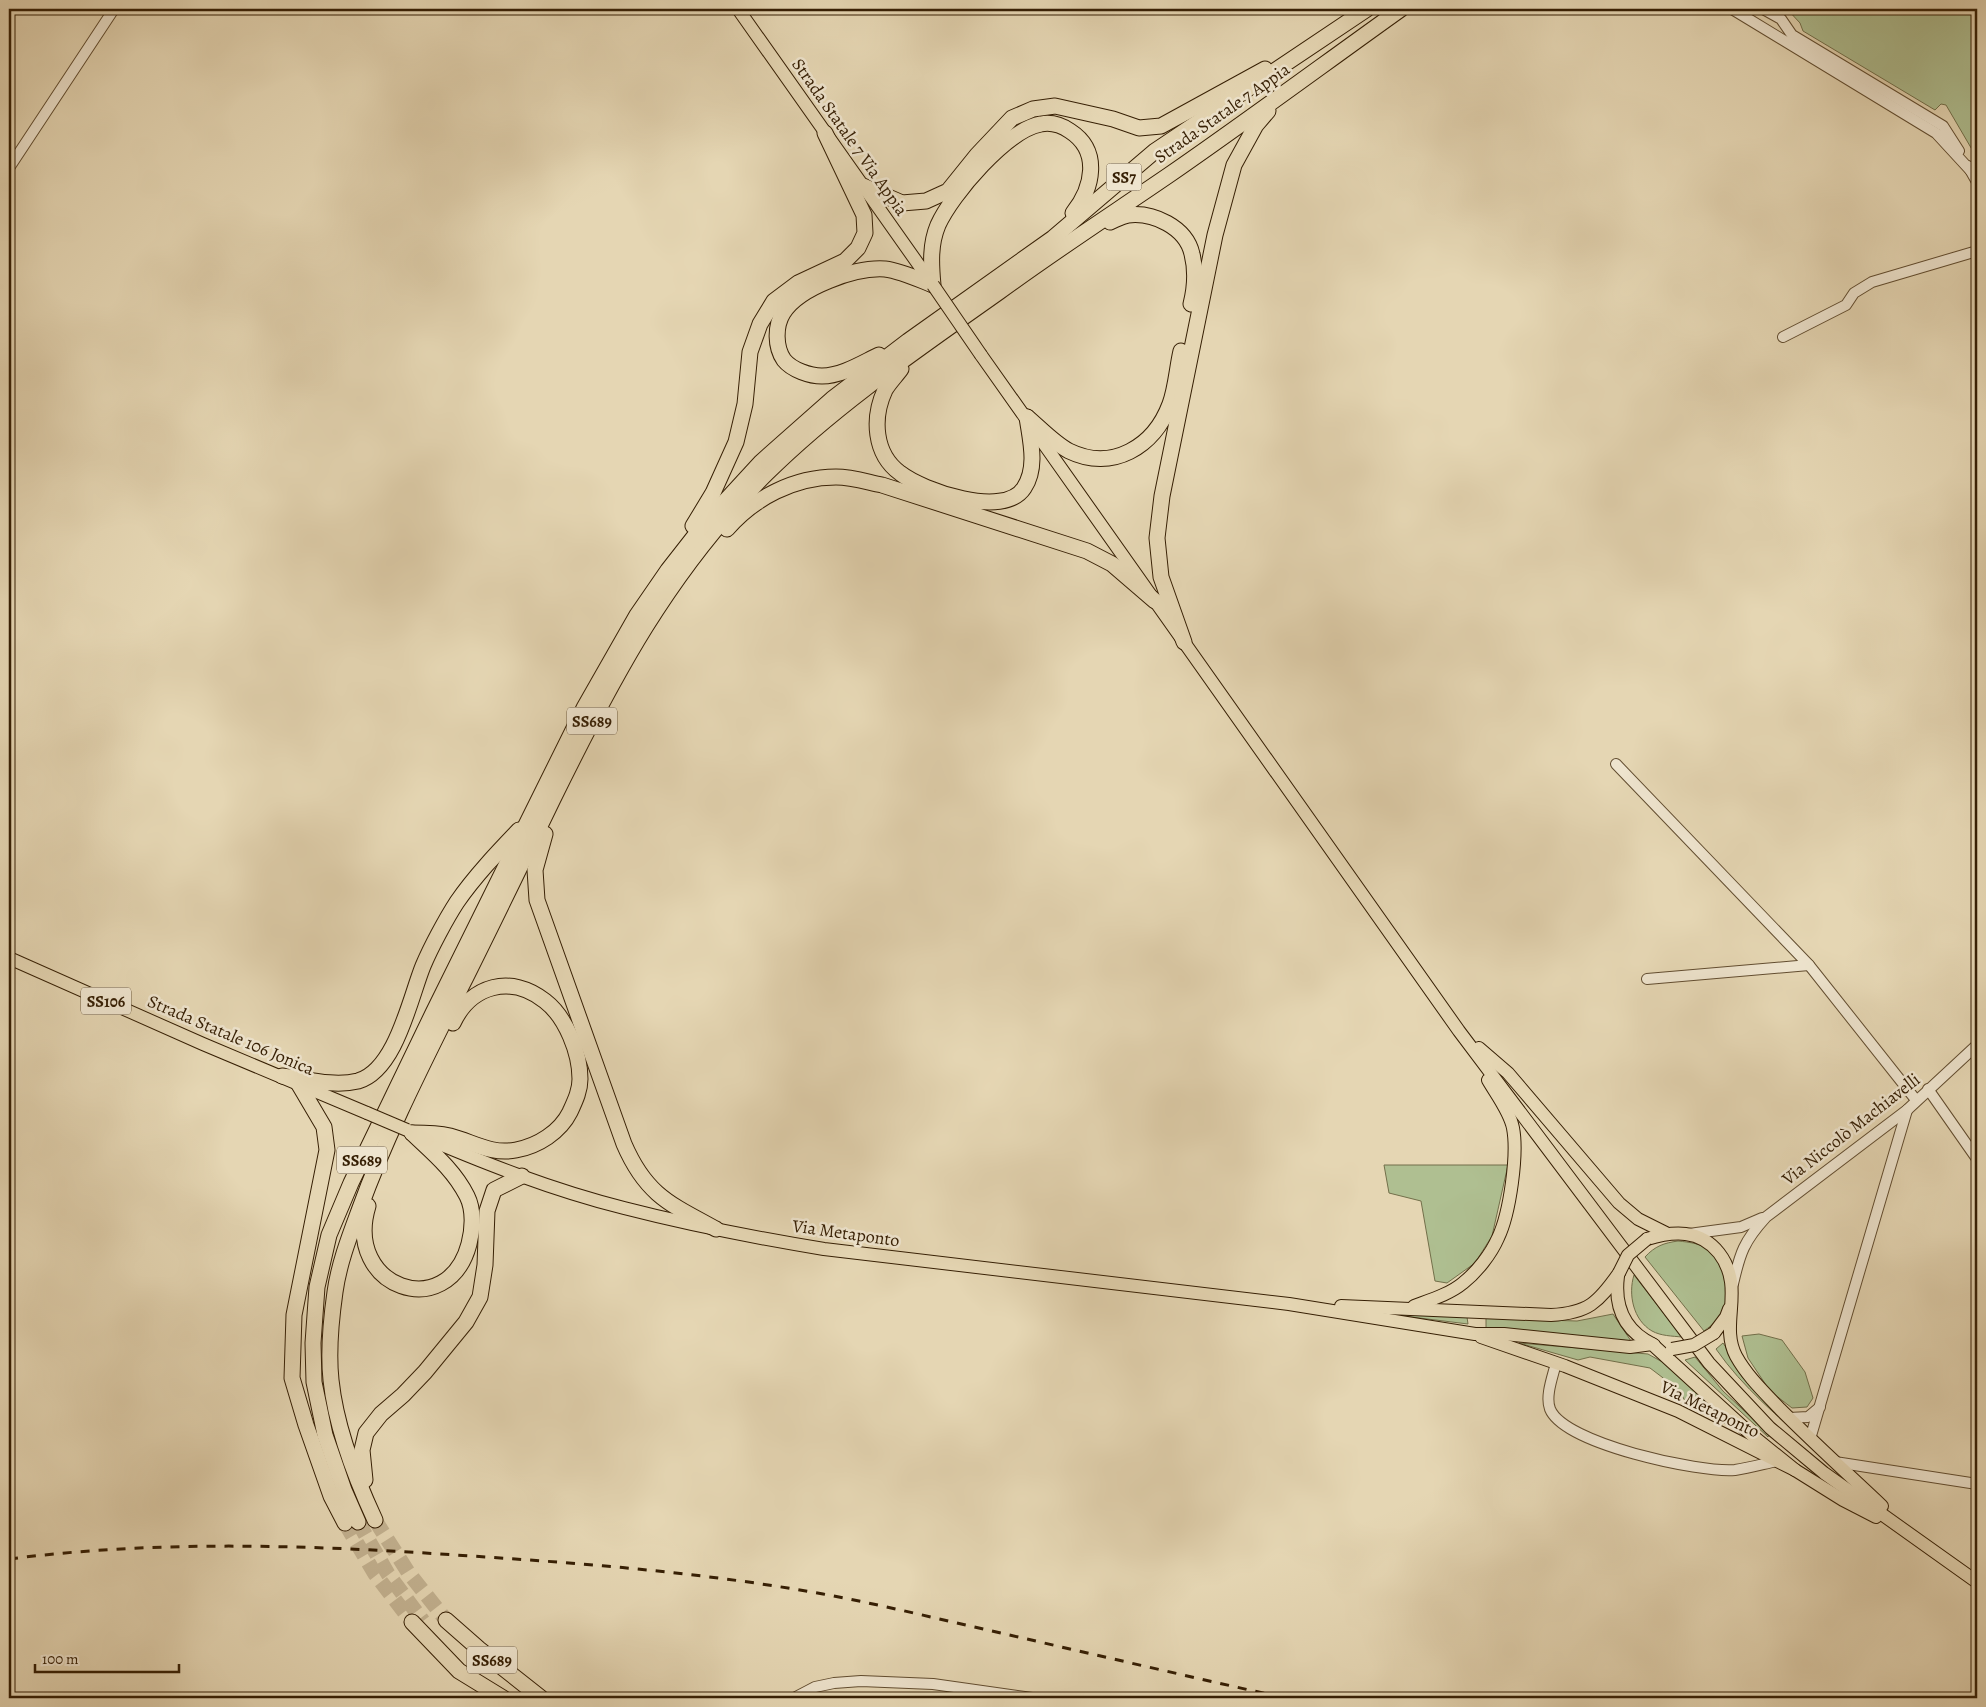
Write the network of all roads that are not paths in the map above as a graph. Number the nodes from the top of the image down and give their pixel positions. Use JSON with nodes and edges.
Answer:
{"nodes":[{"id":1,"x":114,"y":9,"type":"edge"},
{"id":2,"x":738,"y":9,"type":"edge"},
{"id":3,"x":1367,"y":9,"type":"edge"},
{"id":4,"x":1401,"y":9,"type":"edge"},
{"id":5,"x":1732,"y":9,"type":"edge"},
{"id":6,"x":1763,"y":9,"type":"edge"},
{"id":7,"x":1320,"y":42,"type":"junction"},
{"id":8,"x":1282,"y":94,"type":"junction"},
{"id":9,"x":825,"y":133,"type":"junction"},
{"id":10,"x":9,"y":168,"type":"edge"},
{"id":11,"x":1971,"y":172,"type":"junction"},
{"id":12,"x":1977,"y":182,"type":"edge"},
{"id":13,"x":863,"y":186,"type":"junction"},
{"id":14,"x":1078,"y":235,"type":"junction"},
{"id":15,"x":1053,"y":238,"type":"junction"},
{"id":16,"x":1977,"y":251,"type":"edge"},
{"id":17,"x":932,"y":285,"type":"junction"},
{"id":18,"x":938,"y":328,"type":"junction"},
{"id":19,"x":1783,"y":337,"type":"dead end"},
{"id":20,"x":912,"y":346,"type":"junction"},
{"id":21,"x":1026,"y":417,"type":"junction"},
{"id":22,"x":672,"y":574,"type":"junction"},
{"id":23,"x":1155,"y":601,"type":"junction"},
{"id":24,"x":1184,"y":642,"type":"junction"},
{"id":25,"x":1616,"y":764,"type":"dead end"},
{"id":26,"x":553,"y":800,"type":"junction"},
{"id":27,"x":529,"y":820,"type":"junction"},
{"id":28,"x":9,"y":958,"type":"edge"},
{"id":29,"x":1808,"y":964,"type":"junction"},
{"id":30,"x":1647,"y":980,"type":"dead end"},
{"id":31,"x":1459,"y":1030,"type":"junction"},
{"id":32,"x":1977,"y":1045,"type":"edge"},
{"id":33,"x":419,"y":1072,"type":"junction"},
{"id":34,"x":282,"y":1076,"type":"junction"},
{"id":35,"x":298,"y":1083,"type":"junction"},
{"id":36,"x":1928,"y":1089,"type":"junction"},
{"id":37,"x":1916,"y":1100,"type":"junction"},
{"id":38,"x":1907,"y":1110,"type":"junction"},
{"id":39,"x":409,"y":1132,"type":"junction"},
{"id":40,"x":1977,"y":1159,"type":"edge"},
{"id":41,"x":374,"y":1169,"type":"junction"},
{"id":42,"x":522,"y":1176,"type":"junction"},
{"id":43,"x":1766,"y":1217,"type":"junction"},
{"id":44,"x":716,"y":1230,"type":"junction"},
{"id":45,"x":1666,"y":1233,"type":"junction"},
{"id":46,"x":1688,"y":1234,"type":"junction"},
{"id":47,"x":1619,"y":1273,"type":"junction"},
{"id":48,"x":1732,"y":1284,"type":"junction"},
{"id":49,"x":1289,"y":1304,"type":"junction"},
{"id":50,"x":1731,"y":1304,"type":"junction"},
{"id":51,"x":1409,"y":1308,"type":"junction"},
{"id":52,"x":1474,"y":1334,"type":"junction"},
{"id":53,"x":1652,"y":1344,"type":"junction"},
{"id":54,"x":1556,"y":1363,"type":"junction"},
{"id":55,"x":1820,"y":1407,"type":"junction"},
{"id":56,"x":1789,"y":1418,"type":"junction"},
{"id":57,"x":1810,"y":1439,"type":"junction"},
{"id":58,"x":1777,"y":1461,"type":"junction"},
{"id":59,"x":1835,"y":1462,"type":"junction"},
{"id":60,"x":1795,"y":1470,"type":"junction"},
{"id":61,"x":1977,"y":1484,"type":"edge"},
{"id":62,"x":1919,"y":1540,"type":"junction"},
{"id":63,"x":1977,"y":1582,"type":"edge"},
{"id":64,"x":446,"y":1620,"type":"tunnel mouth"},
{"id":65,"x":417,"y":1622,"type":"tunnel mouth"},
{"id":66,"x":504,"y":1698,"type":"edge"},
{"id":67,"x":541,"y":1698,"type":"edge"},
{"id":68,"x":794,"y":1698,"type":"edge"},
{"id":69,"x":1032,"y":1698,"type":"edge"}],
"edges":[{"from":1,"to":10,"type":"street"},
{"from":2,"to":9,"type":"main road","name":"Strada Statale 7 Via Appia"},
{"from":3,"to":7,"type":"highway","name":"Strada Statale 7 Appia","number":"SS7"},
{"from":4,"to":8,"type":"highway","name":"Strada Statale 7 Appia","number":"SS7"},
{"from":5,"to":11,"type":"street"},
{"from":6,"to":11,"type":"street"},
{"from":7,"to":13,"type":"highway"},
{"from":7,"to":15,"type":"highway","name":"Strada Statale 7 Appia","number":"SS7"},
{"from":8,"to":14,"type":"highway","name":"Strada Statale 7 Appia","number":"SS7"},
{"from":8,"to":24,"type":"highway"},
{"from":9,"to":13,"type":"main road","name":"Strada Statale 7 Via Appia"},
{"from":9,"to":22,"type":"highway"},
{"from":11,"to":12,"type":"street"},
{"from":13,"to":17,"type":"main road","name":"Strada Statale 7 Via Appia"},
{"from":14,"to":18,"type":"highway","name":"Strada Statale 7 Appia","number":"SS7"},
{"from":14,"to":21,"type":"highway"},
{"from":15,"to":17,"type":"highway"},
{"from":15,"to":18,"type":"highway","name":"Strada Statale 7 Appia","number":"SS7"},
{"from":16,"to":19,"type":"street"},
{"from":17,"to":20,"type":"highway"},
{"from":17,"to":21,"type":"main road","name":"Strada Statale 7 Via Appia","bridge":true},
{"from":18,"to":20,"type":"highway","number":"SS689"},
{"from":20,"to":21,"type":"highway"},
{"from":20,"to":22,"type":"highway","number":"SS689"},
{"from":21,"to":23,"type":"main road","name":"Strada Statale 7 Via Appia"},
{"from":22,"to":23,"type":"highway"},
{"from":22,"to":26,"type":"highway","number":"SS689"},
{"from":22,"to":27,"type":"highway","number":"SS689"},
{"from":23,"to":24,"type":"main road","name":"Strada Statale 7 Via Appia"},
{"from":24,"to":31,"type":"main road","name":"Strada Statale 7 Via Appia"},
{"from":25,"to":29,"type":"street"},
{"from":26,"to":33,"type":"highway","number":"SS689"},
{"from":26,"to":44,"type":"highway"},
{"from":27,"to":34,"type":"highway"},
{"from":27,"to":35,"type":"highway","number":"SS689"},
{"from":28,"to":34,"type":"main road","name":"Strada Statale 106 Jonica","number":"SS106"},
{"from":29,"to":30,"type":"street"},
{"from":29,"to":37,"type":"street"},
{"from":31,"to":45,"type":"main road"},
{"from":31,"to":51,"type":"main road"},
{"from":31,"to":62,"type":"main road"},
{"from":32,"to":36,"type":"street","name":"Via Niccolò Machiavelli"},
{"from":33,"to":39,"type":"highway"},
{"from":33,"to":41,"type":"highway","number":"SS689"},
{"from":34,"to":35,"type":"main road","name":"Strada Statale 106 Jonica","number":"SS106"},
{"from":35,"to":39,"type":"main road","name":"Strada Statale 106 Jonica","number":"SS106","bridge":true},
{"from":36,"to":37,"type":"street","name":"Via Niccolò Machiavelli"},
{"from":36,"to":40,"type":"street"},
{"from":37,"to":38,"type":"street","name":"Via Niccolò Machiavelli"},
{"from":38,"to":43,"type":"street","name":"Via Niccolò Machiavelli"},
{"from":38,"to":55,"type":"street"},
{"from":39,"to":41,"type":"highway"},
{"from":39,"to":42,"type":"main road","name":"Via Metaponto"},
{"from":41,"to":42,"type":"highway","number":"SS689"},
{"from":42,"to":44,"type":"main road","name":"Via Metaponto"},
{"from":43,"to":46,"type":"street"},
{"from":43,"to":48,"type":"street"},
{"from":44,"to":49,"type":"main road","name":"Via Metaponto"},
{"from":45,"to":46,"type":"main road"},
{"from":45,"to":47,"type":"main road","bridge":true},
{"from":46,"to":48,"type":"main road"},
{"from":47,"to":51,"type":"main road"},
{"from":47,"to":53,"type":"main road"},
{"from":48,"to":50,"type":"main road"},
{"from":49,"to":51,"type":"main road"},
{"from":49,"to":52,"type":"main road"},
{"from":50,"to":53,"type":"main road","bridge":true},
{"from":50,"to":56,"type":"main road"},
{"from":52,"to":53,"type":"main road"},
{"from":52,"to":54,"type":"main road","name":"Via Metaponto"},
{"from":53,"to":60,"type":"main road"},
{"from":54,"to":58,"type":"main road","name":"Via Metaponto"},
{"from":54,"to":58,"type":"street"},
{"from":55,"to":56,"type":"street"},
{"from":55,"to":57,"type":"street"},
{"from":56,"to":57,"type":"main road"},
{"from":57,"to":59,"type":"main road"},
{"from":58,"to":60,"type":"main road","name":"Via Metaponto"},
{"from":59,"to":61,"type":"street"},
{"from":59,"to":62,"type":"main road"},
{"from":60,"to":62,"type":"main road","name":"Via Metaponto"},
{"from":62,"to":63,"type":"main road"},
{"from":64,"to":67,"type":"highway","number":"SS689"},
{"from":65,"to":66,"type":"highway","number":"SS689"},
{"from":68,"to":69,"type":"street"}]}
